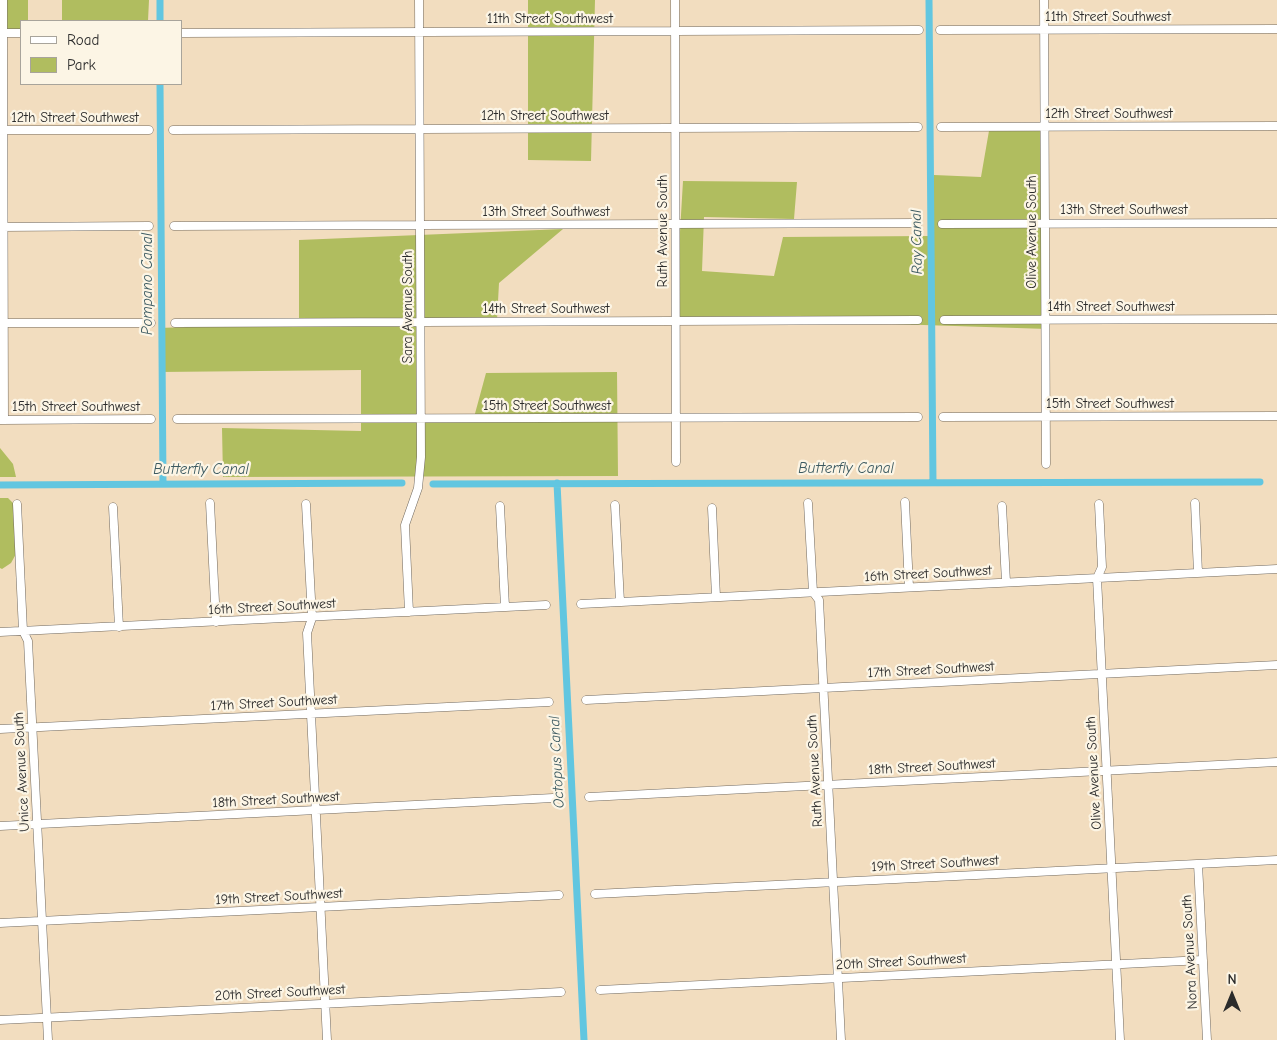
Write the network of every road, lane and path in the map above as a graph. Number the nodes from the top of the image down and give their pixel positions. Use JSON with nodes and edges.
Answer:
{"nodes":[{"id":1,"x":3,"y":0,"type":"edge"},
{"id":2,"x":419,"y":0,"type":"edge"},
{"id":3,"x":675,"y":0,"type":"edge"},
{"id":4,"x":1044,"y":0,"type":"edge"},
{"id":5,"x":1277,"y":29,"type":"edge"},
{"id":6,"x":919,"y":30,"type":"dead end"},
{"id":7,"x":940,"y":30,"type":"dead end"},
{"id":8,"x":1044,"y":30,"type":"junction"},
{"id":9,"x":675,"y":31,"type":"junction"},
{"id":10,"x":182,"y":32,"type":"edge"},
{"id":11,"x":419,"y":32,"type":"junction"},
{"id":12,"x":2,"y":33,"type":"edge"},
{"id":13,"x":20,"y":33,"type":"edge"},
{"id":14,"x":1277,"y":126,"type":"edge"},
{"id":15,"x":918,"y":127,"type":"dead end"},
{"id":16,"x":941,"y":127,"type":"dead end"},
{"id":17,"x":1044,"y":127,"type":"junction"},
{"id":18,"x":675,"y":128,"type":"junction"},
{"id":19,"x":420,"y":129,"type":"junction"},
{"id":20,"x":2,"y":130,"type":"edge"},
{"id":21,"x":149,"y":130,"type":"dead end"},
{"id":22,"x":173,"y":130,"type":"dead end"},
{"id":23,"x":1044,"y":223,"type":"junction"},
{"id":24,"x":1277,"y":223,"type":"edge"},
{"id":25,"x":676,"y":224,"type":"junction"},
{"id":26,"x":918,"y":224,"type":"dead end"},
{"id":27,"x":942,"y":224,"type":"dead end"},
{"id":28,"x":149,"y":226,"type":"dead end"},
{"id":29,"x":174,"y":226,"type":"dead end"},
{"id":30,"x":420,"y":226,"type":"junction"},
{"id":31,"x":2,"y":227,"type":"edge"},
{"id":32,"x":1277,"y":319,"type":"edge"},
{"id":33,"x":918,"y":320,"type":"dead end"},
{"id":34,"x":944,"y":320,"type":"dead end"},
{"id":35,"x":1045,"y":320,"type":"junction"},
{"id":36,"x":676,"y":321,"type":"junction"},
{"id":37,"x":420,"y":322,"type":"junction"},
{"id":38,"x":2,"y":323,"type":"edge"},
{"id":39,"x":151,"y":323,"type":"dead end"},
{"id":40,"x":175,"y":323,"type":"dead end"},
{"id":41,"x":1045,"y":416,"type":"junction"},
{"id":42,"x":1277,"y":416,"type":"edge"},
{"id":43,"x":918,"y":417,"type":"dead end"},
{"id":44,"x":943,"y":417,"type":"dead end"},
{"id":45,"x":421,"y":418,"type":"junction"},
{"id":46,"x":676,"y":418,"type":"junction"},
{"id":47,"x":176,"y":419,"type":"dead end"},
{"id":48,"x":2,"y":420,"type":"edge"},
{"id":49,"x":151,"y":420,"type":"dead end"},
{"id":50,"x":676,"y":462,"type":"dead end"},
{"id":51,"x":1046,"y":464,"type":"dead end"},
{"id":52,"x":905,"y":502,"type":"dead end"},
{"id":53,"x":210,"y":503,"type":"dead end"},
{"id":54,"x":808,"y":503,"type":"dead end"},
{"id":55,"x":1195,"y":503,"type":"dead end"},
{"id":56,"x":17,"y":504,"type":"dead end"},
{"id":57,"x":306,"y":504,"type":"dead end"},
{"id":58,"x":1099,"y":504,"type":"dead end"},
{"id":59,"x":615,"y":505,"type":"dead end"},
{"id":60,"x":500,"y":506,"type":"dead end"},
{"id":61,"x":1002,"y":506,"type":"dead end"},
{"id":62,"x":113,"y":507,"type":"dead end"},
{"id":63,"x":712,"y":508,"type":"dead end"},
{"id":64,"x":1277,"y":569,"type":"edge"},
{"id":65,"x":1198,"y":572,"type":"junction"},
{"id":66,"x":1097,"y":578,"type":"junction"},
{"id":67,"x":1006,"y":582,"type":"junction"},
{"id":68,"x":910,"y":587,"type":"junction"},
{"id":69,"x":813,"y":592,"type":"junction"},
{"id":70,"x":716,"y":597,"type":"junction"},
{"id":71,"x":620,"y":602,"type":"junction"},
{"id":72,"x":581,"y":604,"type":"dead end"},
{"id":73,"x":546,"y":605,"type":"dead end"},
{"id":74,"x":505,"y":607,"type":"junction"},
{"id":75,"x":409,"y":612,"type":"junction"},
{"id":76,"x":312,"y":618,"type":"junction"},
{"id":77,"x":216,"y":622,"type":"junction"},
{"id":78,"x":119,"y":627,"type":"junction"},
{"id":79,"x":23,"y":631,"type":"junction"},
{"id":80,"x":0,"y":632,"type":"edge"},
{"id":81,"x":1277,"y":666,"type":"edge"},
{"id":82,"x":1102,"y":674,"type":"junction"},
{"id":83,"x":823,"y":688,"type":"junction"},
{"id":84,"x":586,"y":700,"type":"dead end"},
{"id":85,"x":549,"y":702,"type":"dead end"},
{"id":86,"x":311,"y":714,"type":"junction"},
{"id":87,"x":33,"y":728,"type":"junction"},
{"id":88,"x":0,"y":729,"type":"edge"},
{"id":89,"x":1277,"y":762,"type":"edge"},
{"id":90,"x":1106,"y":771,"type":"junction"},
{"id":91,"x":828,"y":785,"type":"junction"},
{"id":92,"x":589,"y":797,"type":"dead end"},
{"id":93,"x":553,"y":798,"type":"dead end"},
{"id":94,"x":316,"y":810,"type":"junction"},
{"id":95,"x":38,"y":824,"type":"junction"},
{"id":96,"x":0,"y":826,"type":"edge"},
{"id":97,"x":1277,"y":860,"type":"edge"},
{"id":98,"x":1198,"y":864,"type":"junction"},
{"id":99,"x":1112,"y":868,"type":"junction"},
{"id":100,"x":833,"y":882,"type":"junction"},
{"id":101,"x":595,"y":894,"type":"dead end"},
{"id":102,"x":559,"y":895,"type":"dead end"},
{"id":103,"x":320,"y":907,"type":"junction"},
{"id":104,"x":42,"y":921,"type":"junction"},
{"id":105,"x":0,"y":923,"type":"edge"},
{"id":106,"x":1203,"y":960,"type":"junction"},
{"id":107,"x":1116,"y":964,"type":"junction"},
{"id":108,"x":838,"y":978,"type":"junction"},
{"id":109,"x":600,"y":990,"type":"dead end"},
{"id":110,"x":562,"y":992,"type":"dead end"},
{"id":111,"x":325,"y":1004,"type":"junction"},
{"id":112,"x":47,"y":1018,"type":"junction"},
{"id":113,"x":0,"y":1020,"type":"edge"},
{"id":114,"x":48,"y":1040,"type":"edge"},
{"id":115,"x":327,"y":1040,"type":"edge"},
{"id":116,"x":841,"y":1040,"type":"edge"},
{"id":117,"x":1120,"y":1040,"type":"edge"},
{"id":118,"x":1207,"y":1040,"type":"edge"}],
"edges":[{"from":1,"to":12,"type":"street"},
{"from":2,"to":11,"type":"street","name":"Sara Avenue South"},
{"from":3,"to":9,"type":"street","name":"Ruth Avenue South"},
{"from":4,"to":8,"type":"street","name":"Olive Avenue South"},
{"from":5,"to":8,"type":"street","name":"11th Street Southwest"},
{"from":6,"to":9,"type":"street","name":"11th Street Southwest"},
{"from":7,"to":8,"type":"street","name":"11th Street Southwest"},
{"from":8,"to":17,"type":"street","name":"Olive Avenue South"},
{"from":9,"to":11,"type":"street","name":"11th Street Southwest"},
{"from":9,"to":18,"type":"street","name":"Ruth Avenue South"},
{"from":10,"to":11,"type":"street","name":"11th Street Southwest"},
{"from":11,"to":19,"type":"street","name":"Sara Avenue South"},
{"from":12,"to":13,"type":"street"},
{"from":12,"to":20,"type":"street"},
{"from":14,"to":17,"type":"street","name":"12th Street Southwest"},
{"from":15,"to":18,"type":"street","name":"12th Street Southwest"},
{"from":16,"to":17,"type":"street","name":"12th Street Southwest"},
{"from":17,"to":23,"type":"street","name":"Olive Avenue South"},
{"from":18,"to":19,"type":"street","name":"12th Street Southwest"},
{"from":18,"to":25,"type":"street","name":"Ruth Avenue South"},
{"from":19,"to":22,"type":"street","name":"12th Street Southwest"},
{"from":19,"to":30,"type":"street","name":"Sara Avenue South"},
{"from":20,"to":21,"type":"street","name":"12th Street Southwest"},
{"from":20,"to":31,"type":"street"},
{"from":23,"to":24,"type":"street","name":"13th Street Southwest"},
{"from":23,"to":27,"type":"street","name":"13th Street Southwest"},
{"from":23,"to":35,"type":"street","name":"Olive Avenue South"},
{"from":25,"to":26,"type":"street","name":"13th Street Southwest"},
{"from":25,"to":30,"type":"street","name":"13th Street Southwest"},
{"from":25,"to":36,"type":"street","name":"Ruth Avenue South"},
{"from":28,"to":31,"type":"street"},
{"from":29,"to":30,"type":"street","name":"13th Street Southwest"},
{"from":30,"to":37,"type":"street","name":"Sara Avenue South"},
{"from":31,"to":38,"type":"street"},
{"from":32,"to":35,"type":"street","name":"14th Street Southwest"},
{"from":33,"to":36,"type":"street","name":"14th Street Southwest"},
{"from":34,"to":35,"type":"street","name":"14th Street Southwest"},
{"from":35,"to":41,"type":"street","name":"Olive Avenue South"},
{"from":36,"to":37,"type":"street","name":"14th Street Southwest"},
{"from":36,"to":46,"type":"street","name":"Ruth Avenue South"},
{"from":37,"to":40,"type":"street","name":"14th Street Southwest"},
{"from":37,"to":45,"type":"street","name":"Sara Avenue South"},
{"from":38,"to":39,"type":"street"},
{"from":38,"to":48,"type":"street"},
{"from":41,"to":42,"type":"street","name":"15th Street Southwest"},
{"from":41,"to":44,"type":"street","name":"15th Street Southwest"},
{"from":41,"to":51,"type":"street","name":"Olive Avenue South"},
{"from":43,"to":46,"type":"street","name":"15th Street Southwest"},
{"from":45,"to":46,"type":"street","name":"15th Street Southwest"},
{"from":45,"to":47,"type":"street","name":"15th Street Southwest"},
{"from":45,"to":75,"type":"street","name":"Sara Avenue South"},
{"from":46,"to":50,"type":"street","name":"Ruth Avenue South"},
{"from":48,"to":49,"type":"street","name":"15th Street Southwest"},
{"from":52,"to":68,"type":"street"},
{"from":53,"to":77,"type":"street"},
{"from":54,"to":69,"type":"street","name":"Ruth Avenue South"},
{"from":55,"to":65,"type":"street"},
{"from":56,"to":79,"type":"street","name":"Unice Avenue South"},
{"from":57,"to":76,"type":"street"},
{"from":58,"to":66,"type":"street","name":"Olive Avenue South"},
{"from":59,"to":71,"type":"street"},
{"from":60,"to":74,"type":"street"},
{"from":61,"to":67,"type":"street"},
{"from":62,"to":78,"type":"street"},
{"from":63,"to":70,"type":"street"},
{"from":64,"to":65,"type":"street","name":"16th Street Southwest"},
{"from":65,"to":66,"type":"street","name":"16th Street Southwest"},
{"from":66,"to":67,"type":"street","name":"16th Street Southwest"},
{"from":66,"to":82,"type":"street","name":"Olive Avenue South"},
{"from":67,"to":68,"type":"street","name":"16th Street Southwest"},
{"from":68,"to":69,"type":"street","name":"16th Street Southwest"},
{"from":69,"to":70,"type":"street","name":"16th Street Southwest"},
{"from":69,"to":83,"type":"street","name":"Ruth Avenue South"},
{"from":70,"to":71,"type":"street","name":"16th Street Southwest"},
{"from":71,"to":72,"type":"street","name":"16th Street Southwest"},
{"from":73,"to":74,"type":"street","name":"16th Street Southwest"},
{"from":74,"to":75,"type":"street","name":"16th Street Southwest"},
{"from":75,"to":76,"type":"street","name":"16th Street Southwest"},
{"from":76,"to":77,"type":"street","name":"16th Street Southwest"},
{"from":76,"to":86,"type":"street"},
{"from":77,"to":78,"type":"street","name":"16th Street Southwest"},
{"from":78,"to":79,"type":"street","name":"16th Street Southwest"},
{"from":79,"to":80,"type":"street","name":"16th Street Southwest"},
{"from":79,"to":87,"type":"street","name":"Unice Avenue South"},
{"from":81,"to":82,"type":"street","name":"17th Street Southwest"},
{"from":82,"to":83,"type":"street","name":"17th Street Southwest"},
{"from":82,"to":90,"type":"street","name":"Olive Avenue South"},
{"from":83,"to":84,"type":"street","name":"17th Street Southwest"},
{"from":83,"to":91,"type":"street","name":"Ruth Avenue South"},
{"from":85,"to":86,"type":"street","name":"17th Street Southwest"},
{"from":86,"to":87,"type":"street","name":"17th Street Southwest"},
{"from":86,"to":94,"type":"street"},
{"from":87,"to":88,"type":"street","name":"17th Street Southwest"},
{"from":87,"to":95,"type":"street","name":"Unice Avenue South"},
{"from":89,"to":90,"type":"street","name":"18th Street Southwest"},
{"from":90,"to":91,"type":"street","name":"18th Street Southwest"},
{"from":90,"to":99,"type":"street","name":"Olive Avenue South"},
{"from":91,"to":92,"type":"street","name":"18th Street Southwest"},
{"from":91,"to":100,"type":"street","name":"Ruth Avenue South"},
{"from":93,"to":94,"type":"street","name":"18th Street Southwest"},
{"from":94,"to":95,"type":"street","name":"18th Street Southwest"},
{"from":94,"to":103,"type":"street"},
{"from":95,"to":96,"type":"street","name":"18th Street Southwest"},
{"from":95,"to":104,"type":"street","name":"Unice Avenue South"},
{"from":97,"to":98,"type":"street","name":"19th Street Southwest"},
{"from":98,"to":99,"type":"street","name":"19th Street Southwest"},
{"from":98,"to":106,"type":"street","name":"Nora Avenue South"},
{"from":99,"to":100,"type":"street","name":"19th Street Southwest"},
{"from":99,"to":107,"type":"street","name":"Olive Avenue South"},
{"from":100,"to":101,"type":"street","name":"19th Street Southwest"},
{"from":100,"to":108,"type":"street","name":"Ruth Avenue South"},
{"from":102,"to":103,"type":"street","name":"19th Street Southwest"},
{"from":103,"to":104,"type":"street","name":"19th Street Southwest"},
{"from":103,"to":111,"type":"street"},
{"from":104,"to":105,"type":"street","name":"19th Street Southwest"},
{"from":104,"to":112,"type":"street","name":"Unice Avenue South"},
{"from":106,"to":107,"type":"street","name":"20th Street Southwest"},
{"from":106,"to":118,"type":"street","name":"Nora Avenue South"},
{"from":107,"to":108,"type":"street","name":"20th Street Southwest"},
{"from":107,"to":117,"type":"street","name":"Olive Avenue South"},
{"from":108,"to":109,"type":"street","name":"20th Street Southwest"},
{"from":108,"to":116,"type":"street","name":"Ruth Avenue South"},
{"from":110,"to":111,"type":"street","name":"20th Street Southwest"},
{"from":111,"to":112,"type":"street","name":"20th Street Southwest"},
{"from":111,"to":115,"type":"street"},
{"from":112,"to":113,"type":"street","name":"20th Street Southwest"},
{"from":112,"to":114,"type":"street","name":"Unice Avenue South"}]}
